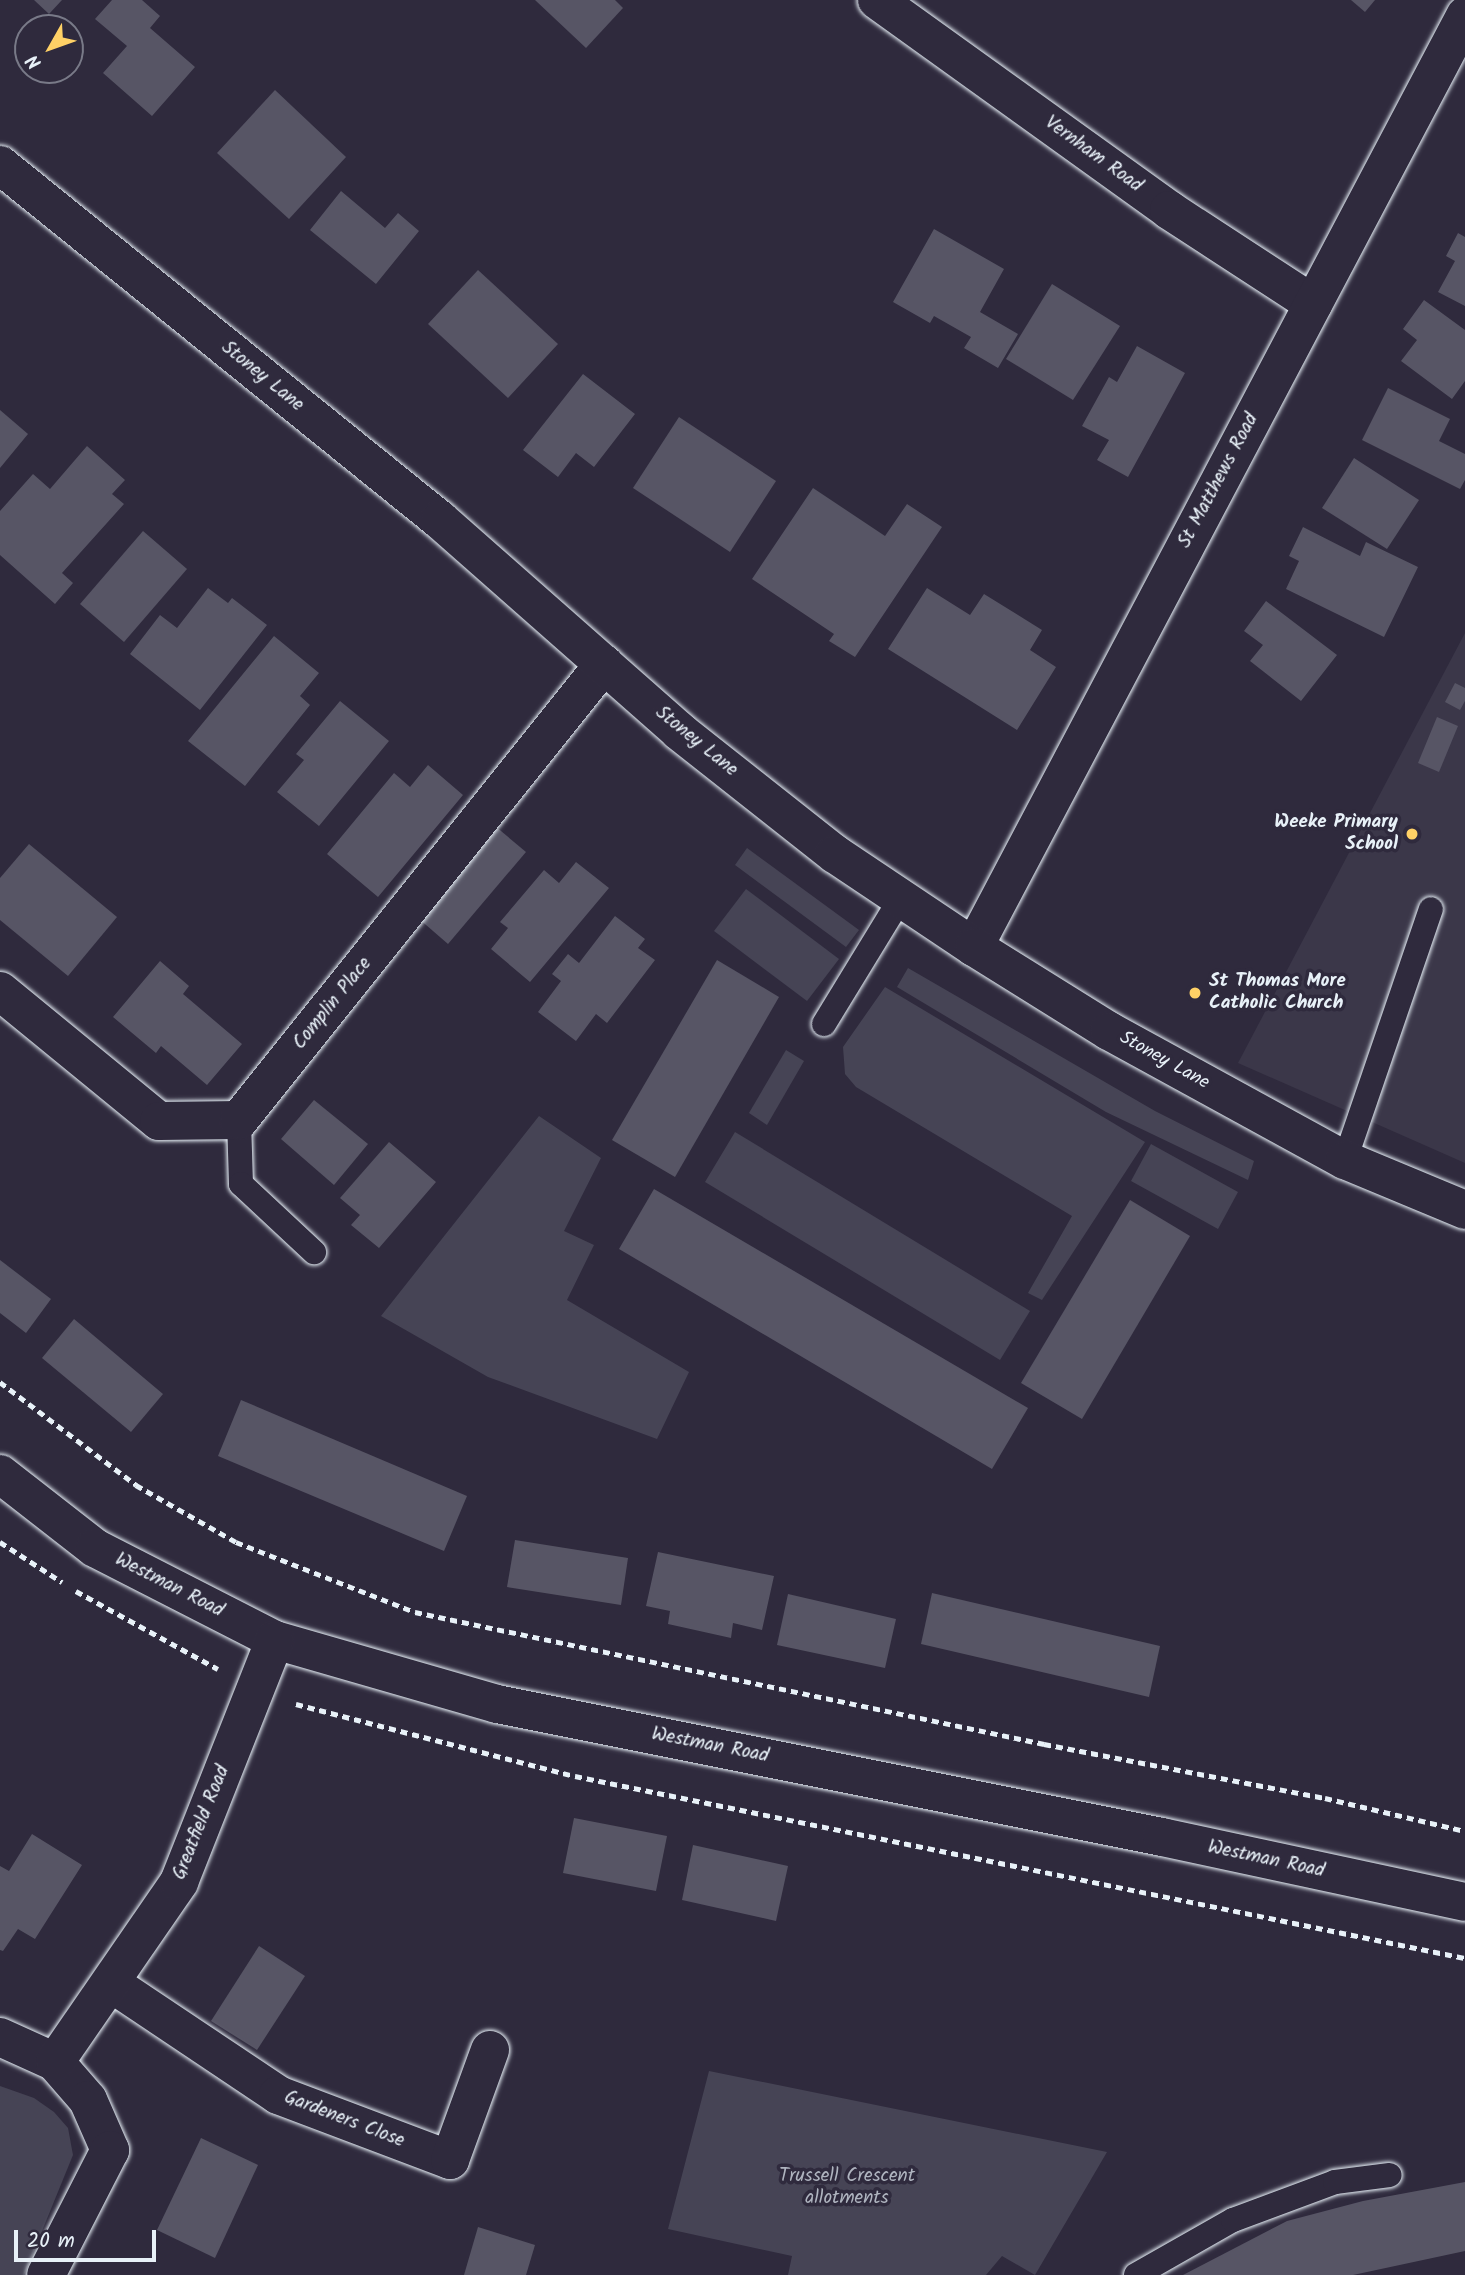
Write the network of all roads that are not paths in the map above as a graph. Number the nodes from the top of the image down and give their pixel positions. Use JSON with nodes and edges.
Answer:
{"nodes":[{"id":1,"x":877,"y":0,"type":"edge"},
{"id":2,"x":1465,"y":16,"type":"edge"},
{"id":3,"x":0,"y":165,"type":"edge"},
{"id":4,"x":1312,"y":304,"type":"junction"},
{"id":5,"x":604,"y":664,"type":"junction"},
{"id":6,"x":901,"y":898,"type":"junction"},
{"id":7,"x":1432,"y":909,"type":"dead end"},
{"id":8,"x":974,"y":947,"type":"junction"},
{"id":9,"x":0,"y":991,"type":"edge"},
{"id":10,"x":824,"y":1024,"type":"dead end"},
{"id":11,"x":239,"y":1121,"type":"junction"},
{"id":12,"x":1345,"y":1160,"type":"junction"},
{"id":13,"x":1465,"y":1210,"type":"edge"},
{"id":14,"x":314,"y":1252,"type":"dead end"},
{"id":15,"x":0,"y":1474,"type":"edge"},
{"id":16,"x":275,"y":1640,"type":"junction"},
{"id":17,"x":1465,"y":1902,"type":"edge"},
{"id":18,"x":111,"y":1983,"type":"junction"},
{"id":19,"x":0,"y":2037,"type":"edge"},
{"id":20,"x":490,"y":2050,"type":"dead end"},
{"id":21,"x":55,"y":2062,"type":"junction"},
{"id":22,"x":1390,"y":2175,"type":"dead end"},
{"id":23,"x":46,"y":2275,"type":"edge"},
{"id":24,"x":1136,"y":2275,"type":"edge"}],
"edges":[{"from":1,"to":4,"type":"street","name":"Vernham Road"},
{"from":2,"to":4,"type":"street","name":"St Matthews Road"},
{"from":3,"to":5,"type":"street","name":"Stoney Lane"},
{"from":4,"to":8,"type":"street","name":"St Matthews Road"},
{"from":5,"to":6,"type":"street","name":"Stoney Lane"},
{"from":5,"to":11,"type":"street","name":"Complin Place"},
{"from":6,"to":8,"type":"street","name":"Stoney Lane"},
{"from":6,"to":10,"type":"lane"},
{"from":7,"to":12,"type":"lane"},
{"from":8,"to":12,"type":"street","name":"Stoney Lane"},
{"from":9,"to":11,"type":"street"},
{"from":11,"to":14,"type":"lane"},
{"from":12,"to":13,"type":"street","name":"Stoney Lane"},
{"from":15,"to":16,"type":"street","name":"Westman Road"},
{"from":16,"to":17,"type":"street","name":"Westman Road"},
{"from":16,"to":18,"type":"street","name":"Greatfield Road"},
{"from":18,"to":20,"type":"street","name":"Gardeners Close"},
{"from":18,"to":21,"type":"street","name":"Greatfield Road"},
{"from":19,"to":21,"type":"street"},
{"from":21,"to":23,"type":"street"},
{"from":22,"to":24,"type":"lane"}]}
